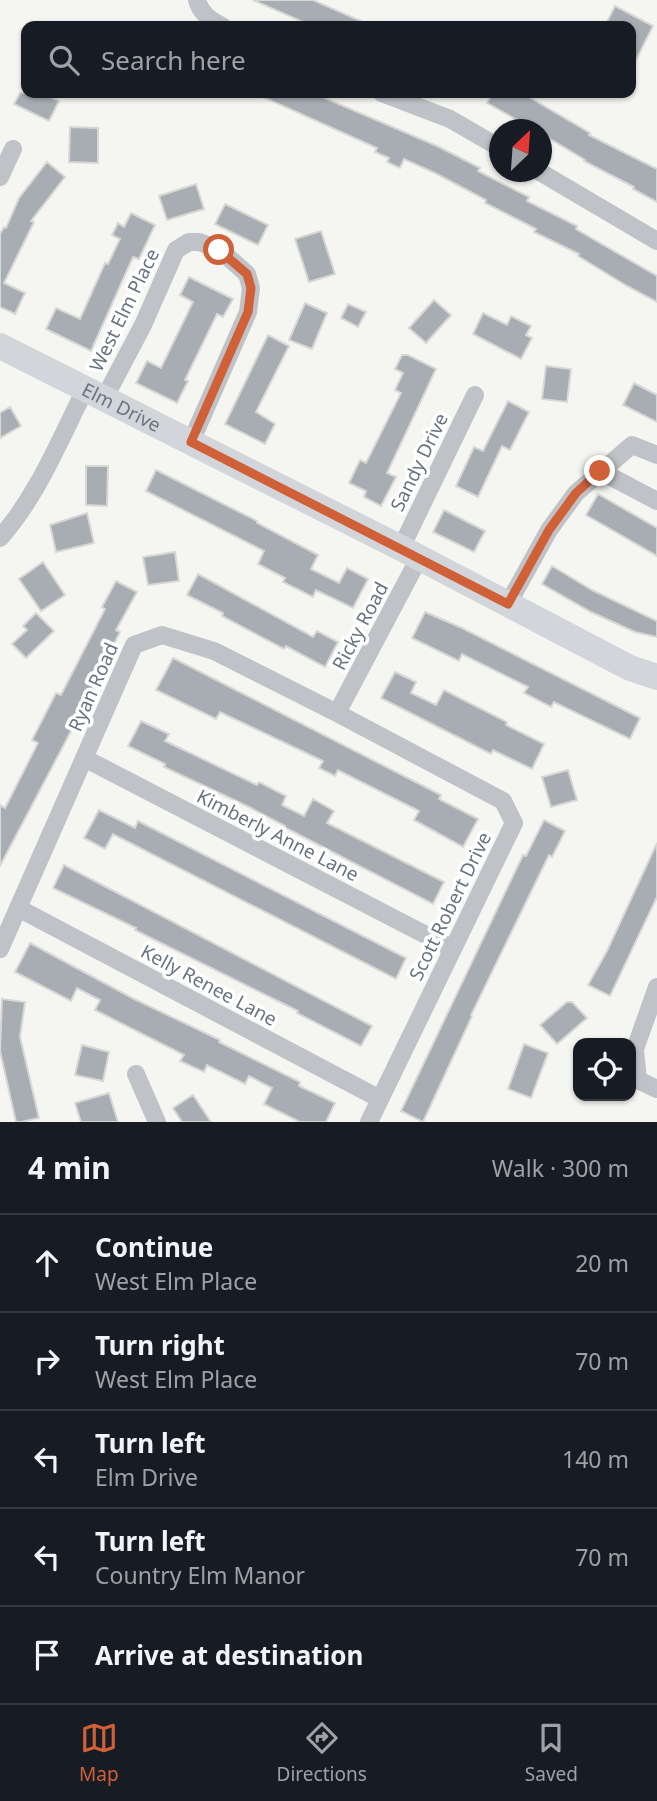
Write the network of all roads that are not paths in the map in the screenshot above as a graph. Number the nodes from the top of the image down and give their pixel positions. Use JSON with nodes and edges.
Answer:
{"nodes":[{"id":1,"x":197,"y":0,"type":"edge"},
{"id":2,"x":212,"y":21,"type":"edge"},
{"id":3,"x":395,"y":98,"type":"edge"},
{"id":4,"x":489,"y":142,"type":"edge"},
{"id":5,"x":13,"y":149,"type":"dead end"},
{"id":6,"x":0,"y":177,"type":"edge"},
{"id":7,"x":552,"y":179,"type":"edge"},
{"id":8,"x":657,"y":241,"type":"edge"},
{"id":9,"x":0,"y":346,"type":"edge"},
{"id":10,"x":95,"y":394,"type":"junction"},
{"id":11,"x":475,"y":395,"type":"dead end"},
{"id":12,"x":191,"y":442,"type":"junction"},
{"id":13,"x":657,"y":455,"type":"edge"},
{"id":14,"x":600,"y":471,"type":"junction"},
{"id":15,"x":657,"y":501,"type":"edge"},
{"id":16,"x":0,"y":538,"type":"edge"},
{"id":17,"x":410,"y":553,"type":"junction"},
{"id":18,"x":508,"y":604,"type":"junction"},
{"id":19,"x":657,"y":677,"type":"edge"},
{"id":20,"x":338,"y":713,"type":"junction"},
{"id":21,"x":84,"y":758,"type":"junction"},
{"id":22,"x":18,"y":908,"type":"junction"},
{"id":23,"x":0,"y":949,"type":"edge"},
{"id":24,"x":453,"y":949,"type":"junction"},
{"id":25,"x":657,"y":987,"type":"edge"},
{"id":26,"x":135,"y":1074,"type":"dead end"},
{"id":27,"x":657,"y":1089,"type":"edge"},
{"id":28,"x":380,"y":1099,"type":"junction"},
{"id":29,"x":157,"y":1122,"type":"edge"},
{"id":30,"x":369,"y":1122,"type":"edge"}],
"edges":[{"from":1,"to":2,"type":"street"},
{"from":3,"to":4,"type":"street"},
{"from":5,"to":6,"type":"street"},
{"from":7,"to":8,"type":"street"},
{"from":9,"to":10,"type":"street","name":"Elm Drive"},
{"from":10,"to":12,"type":"street","name":"Elm Drive"},
{"from":10,"to":12,"type":"street","name":"West Elm Place"},
{"from":10,"to":16,"type":"street","name":"West Elm Place"},
{"from":11,"to":17,"type":"street","name":"Sandy Drive"},
{"from":12,"to":17,"type":"street","name":"Elm Drive"},
{"from":13,"to":14,"type":"street"},
{"from":14,"to":15,"type":"street"},
{"from":14,"to":18,"type":"street"},
{"from":17,"to":18,"type":"street","name":"Elm Drive"},
{"from":17,"to":20,"type":"street","name":"Ricky Road"},
{"from":18,"to":19,"type":"street","name":"Elm Drive"},
{"from":20,"to":21,"type":"street","name":"Ryan Road"},
{"from":20,"to":24,"type":"street","name":"Scott Robert Drive"},
{"from":21,"to":22,"type":"street","name":"Ryan Road"},
{"from":21,"to":24,"type":"street","name":"Kimberly Anne Lane"},
{"from":22,"to":23,"type":"street","name":"Ryan Road"},
{"from":22,"to":28,"type":"street","name":"Kelly Renee Lane"},
{"from":24,"to":28,"type":"street","name":"Scott Robert Drive"},
{"from":25,"to":27,"type":"street"},
{"from":26,"to":29,"type":"street"},
{"from":28,"to":30,"type":"street","name":"Scott Robert Drive"}]}
